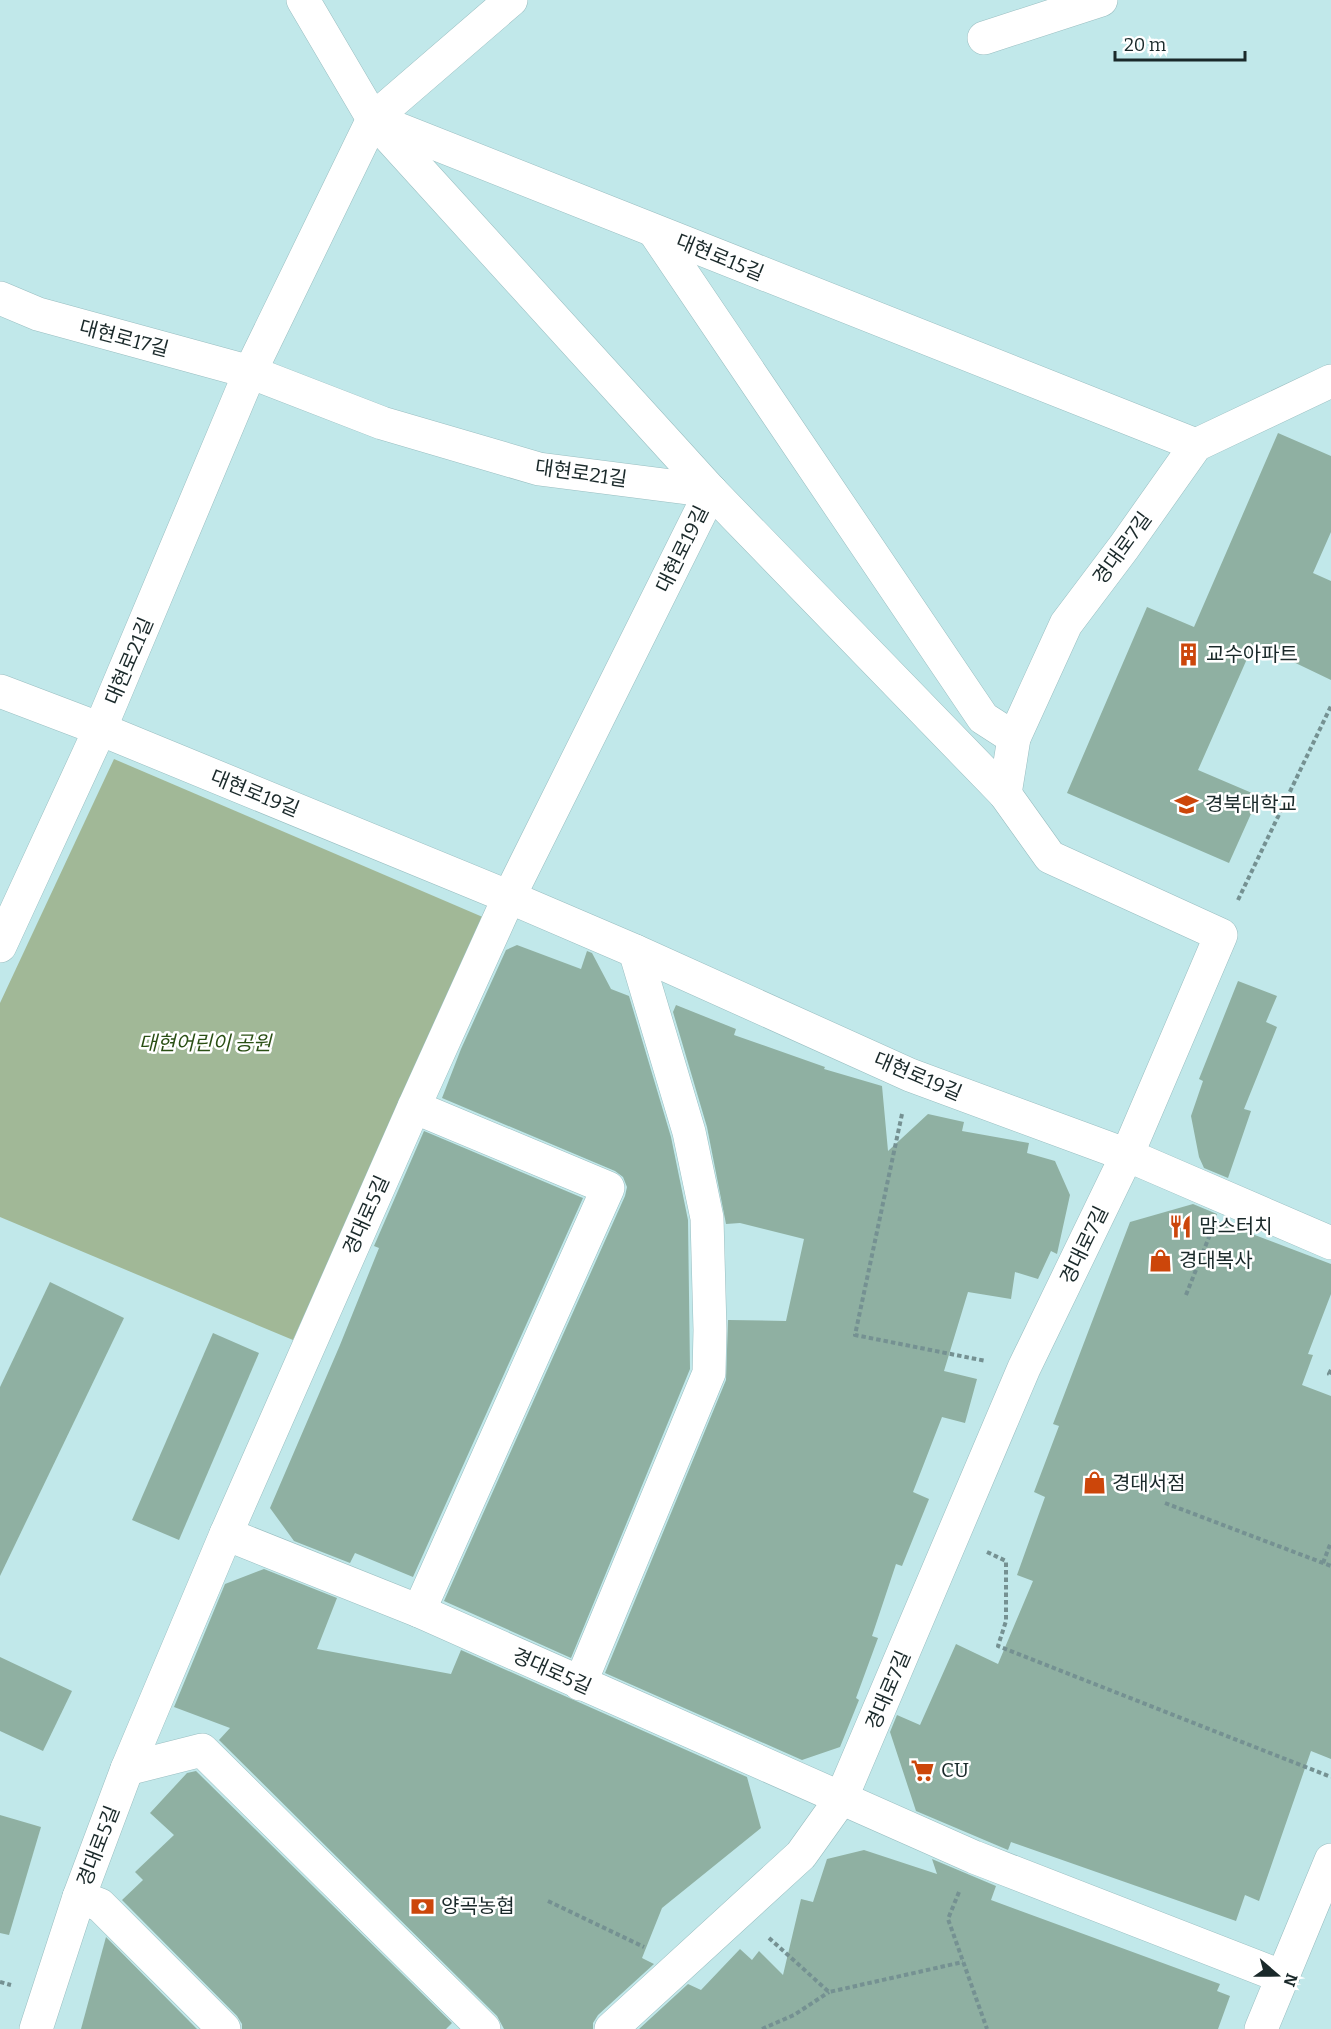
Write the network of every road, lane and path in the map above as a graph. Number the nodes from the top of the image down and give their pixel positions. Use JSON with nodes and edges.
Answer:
{"nodes":[{"id":1,"x":303,"y":0,"type":"edge"},
{"id":2,"x":511,"y":0,"type":"edge"},
{"id":3,"x":1101,"y":0,"type":"edge"},
{"id":4,"x":984,"y":38,"type":"dead end"},
{"id":5,"x":373,"y":119,"type":"junction"},
{"id":6,"x":654,"y":231,"type":"junction"},
{"id":7,"x":0,"y":298,"type":"edge"},
{"id":8,"x":250,"y":372,"type":"junction"},
{"id":9,"x":1331,"y":381,"type":"edge"},
{"id":10,"x":1196,"y":445,"type":"junction"},
{"id":11,"x":711,"y":491,"type":"junction"},
{"id":12,"x":0,"y":691,"type":"edge"},
{"id":13,"x":1331,"y":706,"type":"edge"},
{"id":14,"x":100,"y":729,"type":"junction"},
{"id":15,"x":1014,"y":738,"type":"junction"},
{"id":16,"x":1005,"y":794,"type":"junction"},
{"id":17,"x":509,"y":897,"type":"junction"},
{"id":18,"x":1221,"y":935,"type":"junction"},
{"id":19,"x":0,"y":946,"type":"edge"},
{"id":20,"x":635,"y":951,"type":"junction"},
{"id":21,"x":910,"y":1075,"type":"junction"},
{"id":22,"x":414,"y":1107,"type":"junction"},
{"id":23,"x":1127,"y":1155,"type":"junction"},
{"id":24,"x":1225,"y":1198,"type":"junction"},
{"id":25,"x":1331,"y":1243,"type":"edge"},
{"id":26,"x":1186,"y":1295,"type":"dead end"},
{"id":27,"x":1023,"y":1368,"type":"junction"},
{"id":28,"x":1331,"y":1370,"type":"edge"},
{"id":29,"x":1331,"y":1375,"type":"edge"},
{"id":30,"x":1165,"y":1503,"type":"dead end"},
{"id":31,"x":226,"y":1533,"type":"junction"},
{"id":32,"x":954,"y":1536,"type":"junction"},
{"id":33,"x":1331,"y":1542,"type":"edge"},
{"id":34,"x":1323,"y":1563,"type":"junction"},
{"id":35,"x":1331,"y":1566,"type":"edge"},
{"id":36,"x":419,"y":1611,"type":"junction"},
{"id":37,"x":580,"y":1683,"type":"junction"},
{"id":38,"x":127,"y":1769,"type":"junction"},
{"id":39,"x":1331,"y":1777,"type":"edge"},
{"id":40,"x":842,"y":1799,"type":"junction"},
{"id":41,"x":974,"y":1857,"type":"junction"},
{"id":42,"x":1331,"y":1860,"type":"edge"},
{"id":43,"x":79,"y":1897,"type":"junction"},
{"id":44,"x":548,"y":1901,"type":"dead end"},
{"id":45,"x":742,"y":1909,"type":"junction"},
{"id":46,"x":963,"y":1962,"type":"junction"},
{"id":47,"x":681,"y":1965,"type":"junction"},
{"id":48,"x":1283,"y":1977,"type":"junction"},
{"id":49,"x":829,"y":1992,"type":"junction"},
{"id":50,"x":36,"y":2029,"type":"edge"},
{"id":51,"x":225,"y":2029,"type":"edge"},
{"id":52,"x":484,"y":2029,"type":"edge"},
{"id":53,"x":611,"y":2029,"type":"edge"},
{"id":54,"x":762,"y":2029,"type":"edge"},
{"id":55,"x":987,"y":2029,"type":"edge"},
{"id":56,"x":1261,"y":2029,"type":"edge"}],
"edges":[{"from":1,"to":5,"type":"street"},
{"from":2,"to":5,"type":"street","name":"대현로21길"},
{"from":3,"to":4,"type":"street"},
{"from":5,"to":6,"type":"street","name":"대현로15길"},
{"from":5,"to":8,"type":"street","name":"대현로21길"},
{"from":5,"to":11,"type":"street"},
{"from":6,"to":10,"type":"street","name":"대현로15길"},
{"from":6,"to":15,"type":"street"},
{"from":7,"to":8,"type":"street","name":"대현로17길"},
{"from":8,"to":11,"type":"street","name":"대현로21길"},
{"from":8,"to":14,"type":"street","name":"대현로21길"},
{"from":9,"to":10,"type":"street","name":"경대로7길"},
{"from":10,"to":15,"type":"street","name":"경대로7길"},
{"from":11,"to":16,"type":"street"},
{"from":11,"to":17,"type":"street","name":"대현로19길"},
{"from":12,"to":14,"type":"street","name":"대현로19길"},
{"from":13,"to":18,"type":"path"},
{"from":14,"to":17,"type":"street","name":"대현로19길"},
{"from":14,"to":19,"type":"street","name":"대현로21길"},
{"from":15,"to":16,"type":"street","name":"경대로7길"},
{"from":16,"to":18,"type":"street"},
{"from":17,"to":20,"type":"street","name":"대현로19길"},
{"from":17,"to":22,"type":"street","name":"경대로5길"},
{"from":18,"to":23,"type":"street","name":"경대로7길"},
{"from":20,"to":21,"type":"street","name":"대현로19길"},
{"from":20,"to":37,"type":"street"},
{"from":21,"to":23,"type":"street","name":"대현로19길"},
{"from":21,"to":27,"type":"path"},
{"from":22,"to":31,"type":"street","name":"경대로5길"},
{"from":22,"to":36,"type":"street"},
{"from":23,"to":24,"type":"street","name":"대현로19길"},
{"from":23,"to":27,"type":"street","name":"경대로7길"},
{"from":24,"to":25,"type":"street","name":"대현로19길"},
{"from":24,"to":26,"type":"path"},
{"from":27,"to":32,"type":"street","name":"경대로7길"},
{"from":28,"to":29,"type":"path"},
{"from":30,"to":34,"type":"path"},
{"from":31,"to":36,"type":"street","name":"경대로5길"},
{"from":31,"to":38,"type":"street","name":"경대로5길"},
{"from":32,"to":39,"type":"path"},
{"from":32,"to":40,"type":"street","name":"경대로7길"},
{"from":33,"to":34,"type":"path"},
{"from":34,"to":35,"type":"path"},
{"from":36,"to":37,"type":"street","name":"경대로5길"},
{"from":37,"to":40,"type":"street","name":"경대로5길"},
{"from":38,"to":43,"type":"street","name":"경대로5길"},
{"from":38,"to":52,"type":"street"},
{"from":40,"to":41,"type":"street"},
{"from":40,"to":45,"type":"street","name":"경대로7길"},
{"from":41,"to":46,"type":"path"},
{"from":41,"to":48,"type":"street"},
{"from":42,"to":48,"type":"street"},
{"from":43,"to":50,"type":"street","name":"경대로5길"},
{"from":43,"to":51,"type":"street"},
{"from":44,"to":47,"type":"path"},
{"from":45,"to":47,"type":"street","name":"경대로7길"},
{"from":45,"to":49,"type":"path"},
{"from":46,"to":49,"type":"path"},
{"from":46,"to":55,"type":"path"},
{"from":47,"to":53,"type":"street","name":"경대로7길"},
{"from":48,"to":56,"type":"street"},
{"from":49,"to":54,"type":"path"}]}
